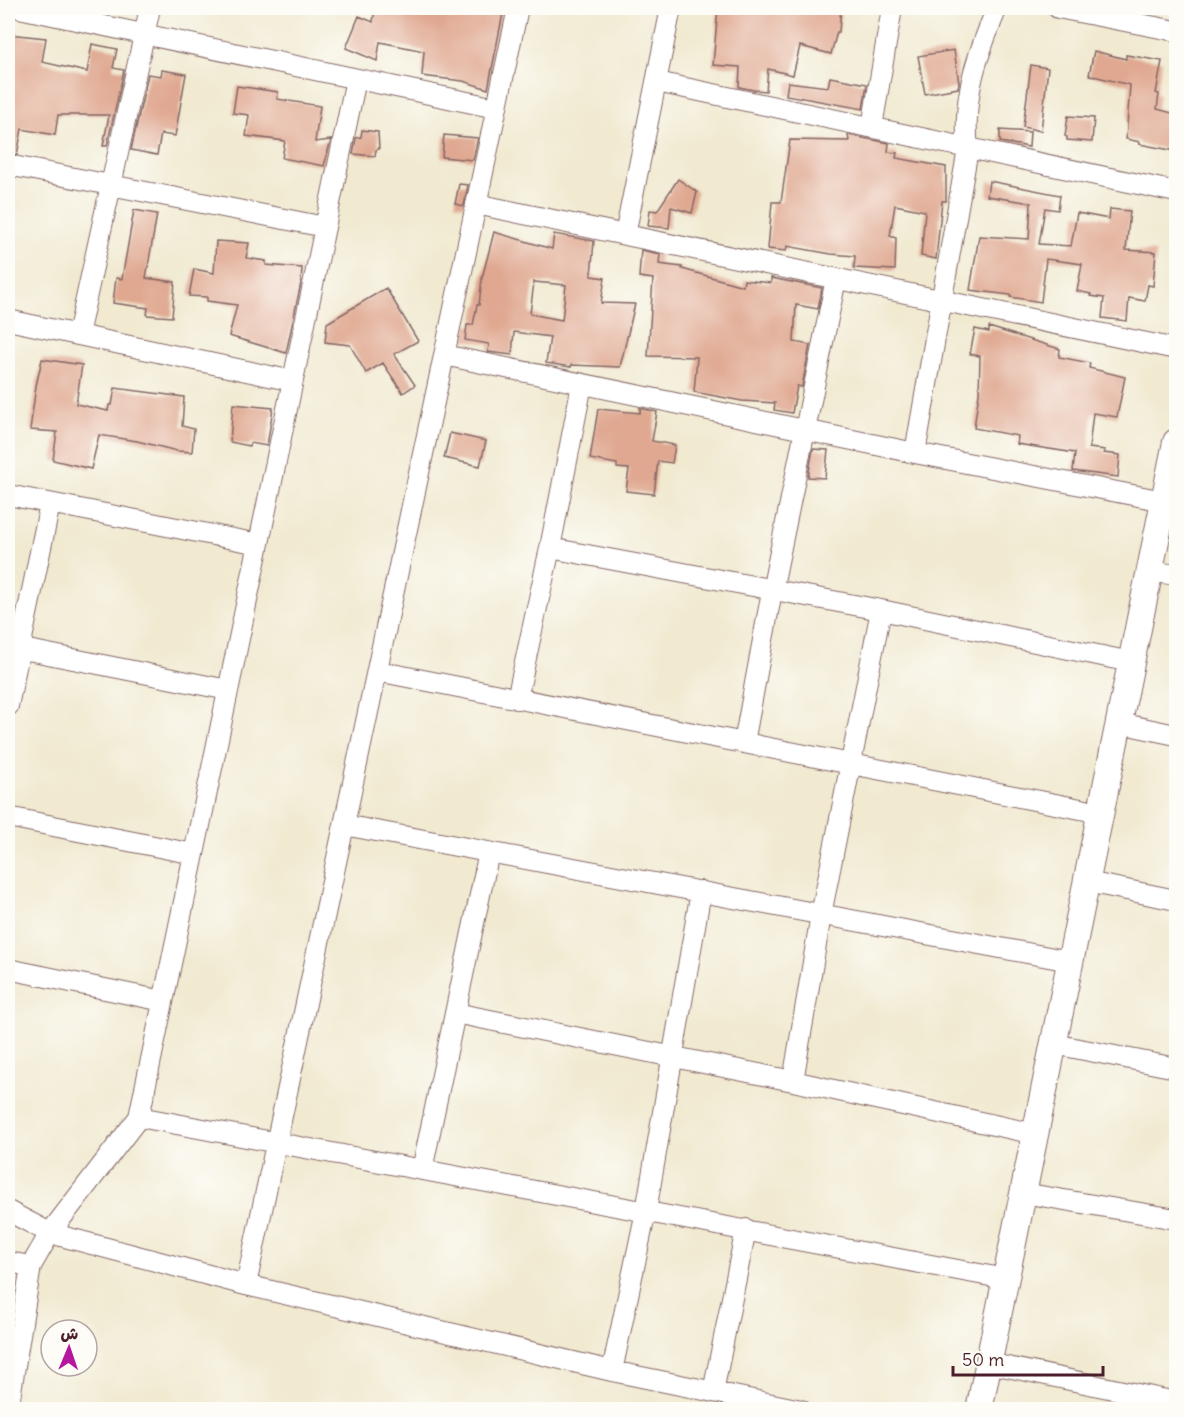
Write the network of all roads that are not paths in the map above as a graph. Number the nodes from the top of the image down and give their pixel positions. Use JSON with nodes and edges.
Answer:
{"nodes":[{"id":1,"x":150,"y":8,"type":"edge"},
{"id":2,"x":518,"y":8,"type":"edge"},
{"id":3,"x":671,"y":8,"type":"edge"},
{"id":4,"x":892,"y":8,"type":"edge"},
{"id":5,"x":997,"y":8,"type":"edge"},
{"id":6,"x":1058,"y":8,"type":"edge"},
{"id":7,"x":32,"y":9,"type":"edge"},
{"id":8,"x":1176,"y":32,"type":"edge"},
{"id":9,"x":145,"y":34,"type":"junction"},
{"id":10,"x":356,"y":78,"type":"junction"},
{"id":11,"x":657,"y":82,"type":"junction"},
{"id":12,"x":496,"y":108,"type":"junction"},
{"id":13,"x":872,"y":127,"type":"junction"},
{"id":14,"x":968,"y":149,"type":"junction"},
{"id":15,"x":8,"y":170,"type":"edge"},
{"id":16,"x":111,"y":186,"type":"junction"},
{"id":17,"x":1176,"y":192,"type":"edge"},
{"id":18,"x":476,"y":204,"type":"junction"},
{"id":19,"x":325,"y":227,"type":"junction"},
{"id":20,"x":625,"y":235,"type":"junction"},
{"id":21,"x":836,"y":279,"type":"junction"},
{"id":22,"x":942,"y":301,"type":"junction"},
{"id":23,"x":8,"y":320,"type":"edge"},
{"id":24,"x":78,"y":335,"type":"junction"},
{"id":25,"x":1176,"y":349,"type":"edge"},
{"id":26,"x":444,"y":355,"type":"junction"},
{"id":27,"x":293,"y":381,"type":"junction"},
{"id":28,"x":582,"y":384,"type":"junction"},
{"id":29,"x":806,"y":430,"type":"junction"},
{"id":30,"x":1176,"y":442,"type":"edge"},
{"id":31,"x":915,"y":453,"type":"junction"},
{"id":32,"x":8,"y":495,"type":"edge"},
{"id":33,"x":1164,"y":501,"type":"junction"},
{"id":34,"x":50,"y":504,"type":"junction"},
{"id":35,"x":259,"y":544,"type":"junction"},
{"id":36,"x":550,"y":548,"type":"junction"},
{"id":37,"x":1150,"y":571,"type":"junction"},
{"id":38,"x":1176,"y":575,"type":"edge"},
{"id":39,"x":772,"y":591,"type":"junction"},
{"id":40,"x":882,"y":610,"type":"junction"},
{"id":41,"x":14,"y":648,"type":"edge"},
{"id":42,"x":1131,"y":662,"type":"junction"},
{"id":43,"x":377,"y":671,"type":"junction"},
{"id":44,"x":228,"y":690,"type":"junction"},
{"id":45,"x":518,"y":699,"type":"junction"},
{"id":46,"x":8,"y":706,"type":"edge"},
{"id":47,"x":1119,"y":723,"type":"junction"},
{"id":48,"x":1176,"y":735,"type":"edge"},
{"id":49,"x":744,"y":743,"type":"junction"},
{"id":50,"x":852,"y":764,"type":"junction"},
{"id":51,"x":1101,"y":813,"type":"junction"},
{"id":52,"x":8,"y":817,"type":"edge"},
{"id":53,"x":344,"y":825,"type":"junction"},
{"id":54,"x":489,"y":852,"type":"junction"},
{"id":55,"x":194,"y":854,"type":"junction"},
{"id":56,"x":1087,"y":882,"type":"junction"},
{"id":57,"x":701,"y":891,"type":"junction"},
{"id":58,"x":1176,"y":900,"type":"edge"},
{"id":59,"x":821,"y":915,"type":"junction"},
{"id":60,"x":1070,"y":962,"type":"junction"},
{"id":61,"x":8,"y":969,"type":"edge"},
{"id":62,"x":163,"y":1001,"type":"junction"},
{"id":63,"x":455,"y":1013,"type":"junction"},
{"id":64,"x":1054,"y":1044,"type":"junction"},
{"id":65,"x":673,"y":1056,"type":"junction"},
{"id":66,"x":1176,"y":1068,"type":"edge"},
{"id":67,"x":793,"y":1081,"type":"junction"},
{"id":68,"x":139,"y":1117,"type":"junction"},
{"id":69,"x":1035,"y":1134,"type":"junction"},
{"id":70,"x":276,"y":1142,"type":"junction"},
{"id":71,"x":422,"y":1170,"type":"junction"},
{"id":72,"x":1023,"y":1193,"type":"junction"},
{"id":73,"x":8,"y":1211,"type":"edge"},
{"id":74,"x":646,"y":1211,"type":"junction"},
{"id":75,"x":1176,"y":1219,"type":"edge"},
{"id":76,"x":746,"y":1230,"type":"junction"},
{"id":77,"x":50,"y":1233,"type":"junction"},
{"id":78,"x":8,"y":1262,"type":"edge"},
{"id":79,"x":31,"y":1266,"type":"junction"},
{"id":80,"x":1006,"y":1279,"type":"junction"},
{"id":81,"x":246,"y":1285,"type":"junction"},
{"id":82,"x":988,"y":1363,"type":"junction"},
{"id":83,"x":612,"y":1371,"type":"junction"},
{"id":84,"x":713,"y":1392,"type":"junction"},
{"id":85,"x":1176,"y":1402,"type":"edge"},
{"id":86,"x":8,"y":1410,"type":"edge"},
{"id":87,"x":801,"y":1410,"type":"edge"},
{"id":88,"x":979,"y":1410,"type":"edge"}],
"edges":[{"from":1,"to":9,"type":"street"},
{"from":2,"to":12,"type":"street"},
{"from":3,"to":11,"type":"street"},
{"from":4,"to":13,"type":"street"},
{"from":5,"to":14,"type":"street"},
{"from":6,"to":8,"type":"street"},
{"from":7,"to":9,"type":"street"},
{"from":9,"to":10,"type":"street"},
{"from":9,"to":16,"type":"street"},
{"from":10,"to":12,"type":"street"},
{"from":10,"to":19,"type":"street"},
{"from":11,"to":13,"type":"street"},
{"from":11,"to":20,"type":"street"},
{"from":12,"to":18,"type":"street"},
{"from":13,"to":14,"type":"street"},
{"from":14,"to":17,"type":"street"},
{"from":14,"to":22,"type":"street"},
{"from":15,"to":16,"type":"street"},
{"from":16,"to":19,"type":"street"},
{"from":16,"to":24,"type":"street"},
{"from":18,"to":20,"type":"street"},
{"from":18,"to":26,"type":"street"},
{"from":19,"to":27,"type":"street"},
{"from":20,"to":21,"type":"street"},
{"from":21,"to":22,"type":"street"},
{"from":21,"to":29,"type":"street"},
{"from":22,"to":25,"type":"street"},
{"from":22,"to":31,"type":"street"},
{"from":23,"to":24,"type":"street"},
{"from":24,"to":27,"type":"street"},
{"from":26,"to":28,"type":"street"},
{"from":26,"to":43,"type":"street"},
{"from":27,"to":35,"type":"street"},
{"from":28,"to":29,"type":"street"},
{"from":28,"to":36,"type":"street"},
{"from":29,"to":31,"type":"street"},
{"from":29,"to":39,"type":"street"},
{"from":30,"to":33,"type":"street"},
{"from":31,"to":33,"type":"street"},
{"from":32,"to":34,"type":"street"},
{"from":33,"to":37,"type":"street"},
{"from":34,"to":35,"type":"street"},
{"from":34,"to":41,"type":"street"},
{"from":35,"to":44,"type":"street"},
{"from":36,"to":39,"type":"street"},
{"from":36,"to":45,"type":"street"},
{"from":37,"to":38,"type":"street"},
{"from":37,"to":42,"type":"street"},
{"from":39,"to":40,"type":"street"},
{"from":39,"to":49,"type":"street"},
{"from":40,"to":42,"type":"street"},
{"from":40,"to":50,"type":"street"},
{"from":41,"to":44,"type":"street"},
{"from":41,"to":46,"type":"street"},
{"from":42,"to":47,"type":"street"},
{"from":43,"to":45,"type":"street"},
{"from":43,"to":53,"type":"street"},
{"from":44,"to":55,"type":"street"},
{"from":45,"to":49,"type":"street"},
{"from":47,"to":48,"type":"street"},
{"from":47,"to":51,"type":"street"},
{"from":49,"to":50,"type":"street"},
{"from":50,"to":51,"type":"street"},
{"from":50,"to":59,"type":"street"},
{"from":51,"to":56,"type":"street"},
{"from":52,"to":55,"type":"street"},
{"from":53,"to":54,"type":"street"},
{"from":53,"to":70,"type":"street"},
{"from":54,"to":57,"type":"street"},
{"from":54,"to":63,"type":"street"},
{"from":55,"to":62,"type":"street"},
{"from":56,"to":58,"type":"street"},
{"from":56,"to":60,"type":"street"},
{"from":57,"to":59,"type":"street"},
{"from":57,"to":65,"type":"street"},
{"from":59,"to":60,"type":"street"},
{"from":59,"to":67,"type":"street"},
{"from":60,"to":64,"type":"street"},
{"from":61,"to":62,"type":"street"},
{"from":62,"to":68,"type":"street"},
{"from":63,"to":65,"type":"street"},
{"from":63,"to":71,"type":"street"},
{"from":64,"to":66,"type":"street"},
{"from":64,"to":69,"type":"street"},
{"from":65,"to":67,"type":"street"},
{"from":65,"to":74,"type":"street"},
{"from":67,"to":69,"type":"street"},
{"from":68,"to":70,"type":"street"},
{"from":68,"to":77,"type":"street"},
{"from":69,"to":72,"type":"street"},
{"from":70,"to":71,"type":"street"},
{"from":70,"to":81,"type":"street"},
{"from":71,"to":74,"type":"street"},
{"from":72,"to":75,"type":"street"},
{"from":72,"to":80,"type":"street"},
{"from":73,"to":77,"type":"street"},
{"from":74,"to":76,"type":"street"},
{"from":74,"to":83,"type":"street"},
{"from":76,"to":80,"type":"street"},
{"from":76,"to":84,"type":"street"},
{"from":77,"to":79,"type":"street"},
{"from":77,"to":81,"type":"street"},
{"from":78,"to":79,"type":"street"},
{"from":79,"to":86,"type":"street"},
{"from":80,"to":82,"type":"street"},
{"from":81,"to":83,"type":"street"},
{"from":82,"to":85,"type":"street"},
{"from":82,"to":88,"type":"street"},
{"from":83,"to":84,"type":"street"},
{"from":84,"to":87,"type":"street"}]}
